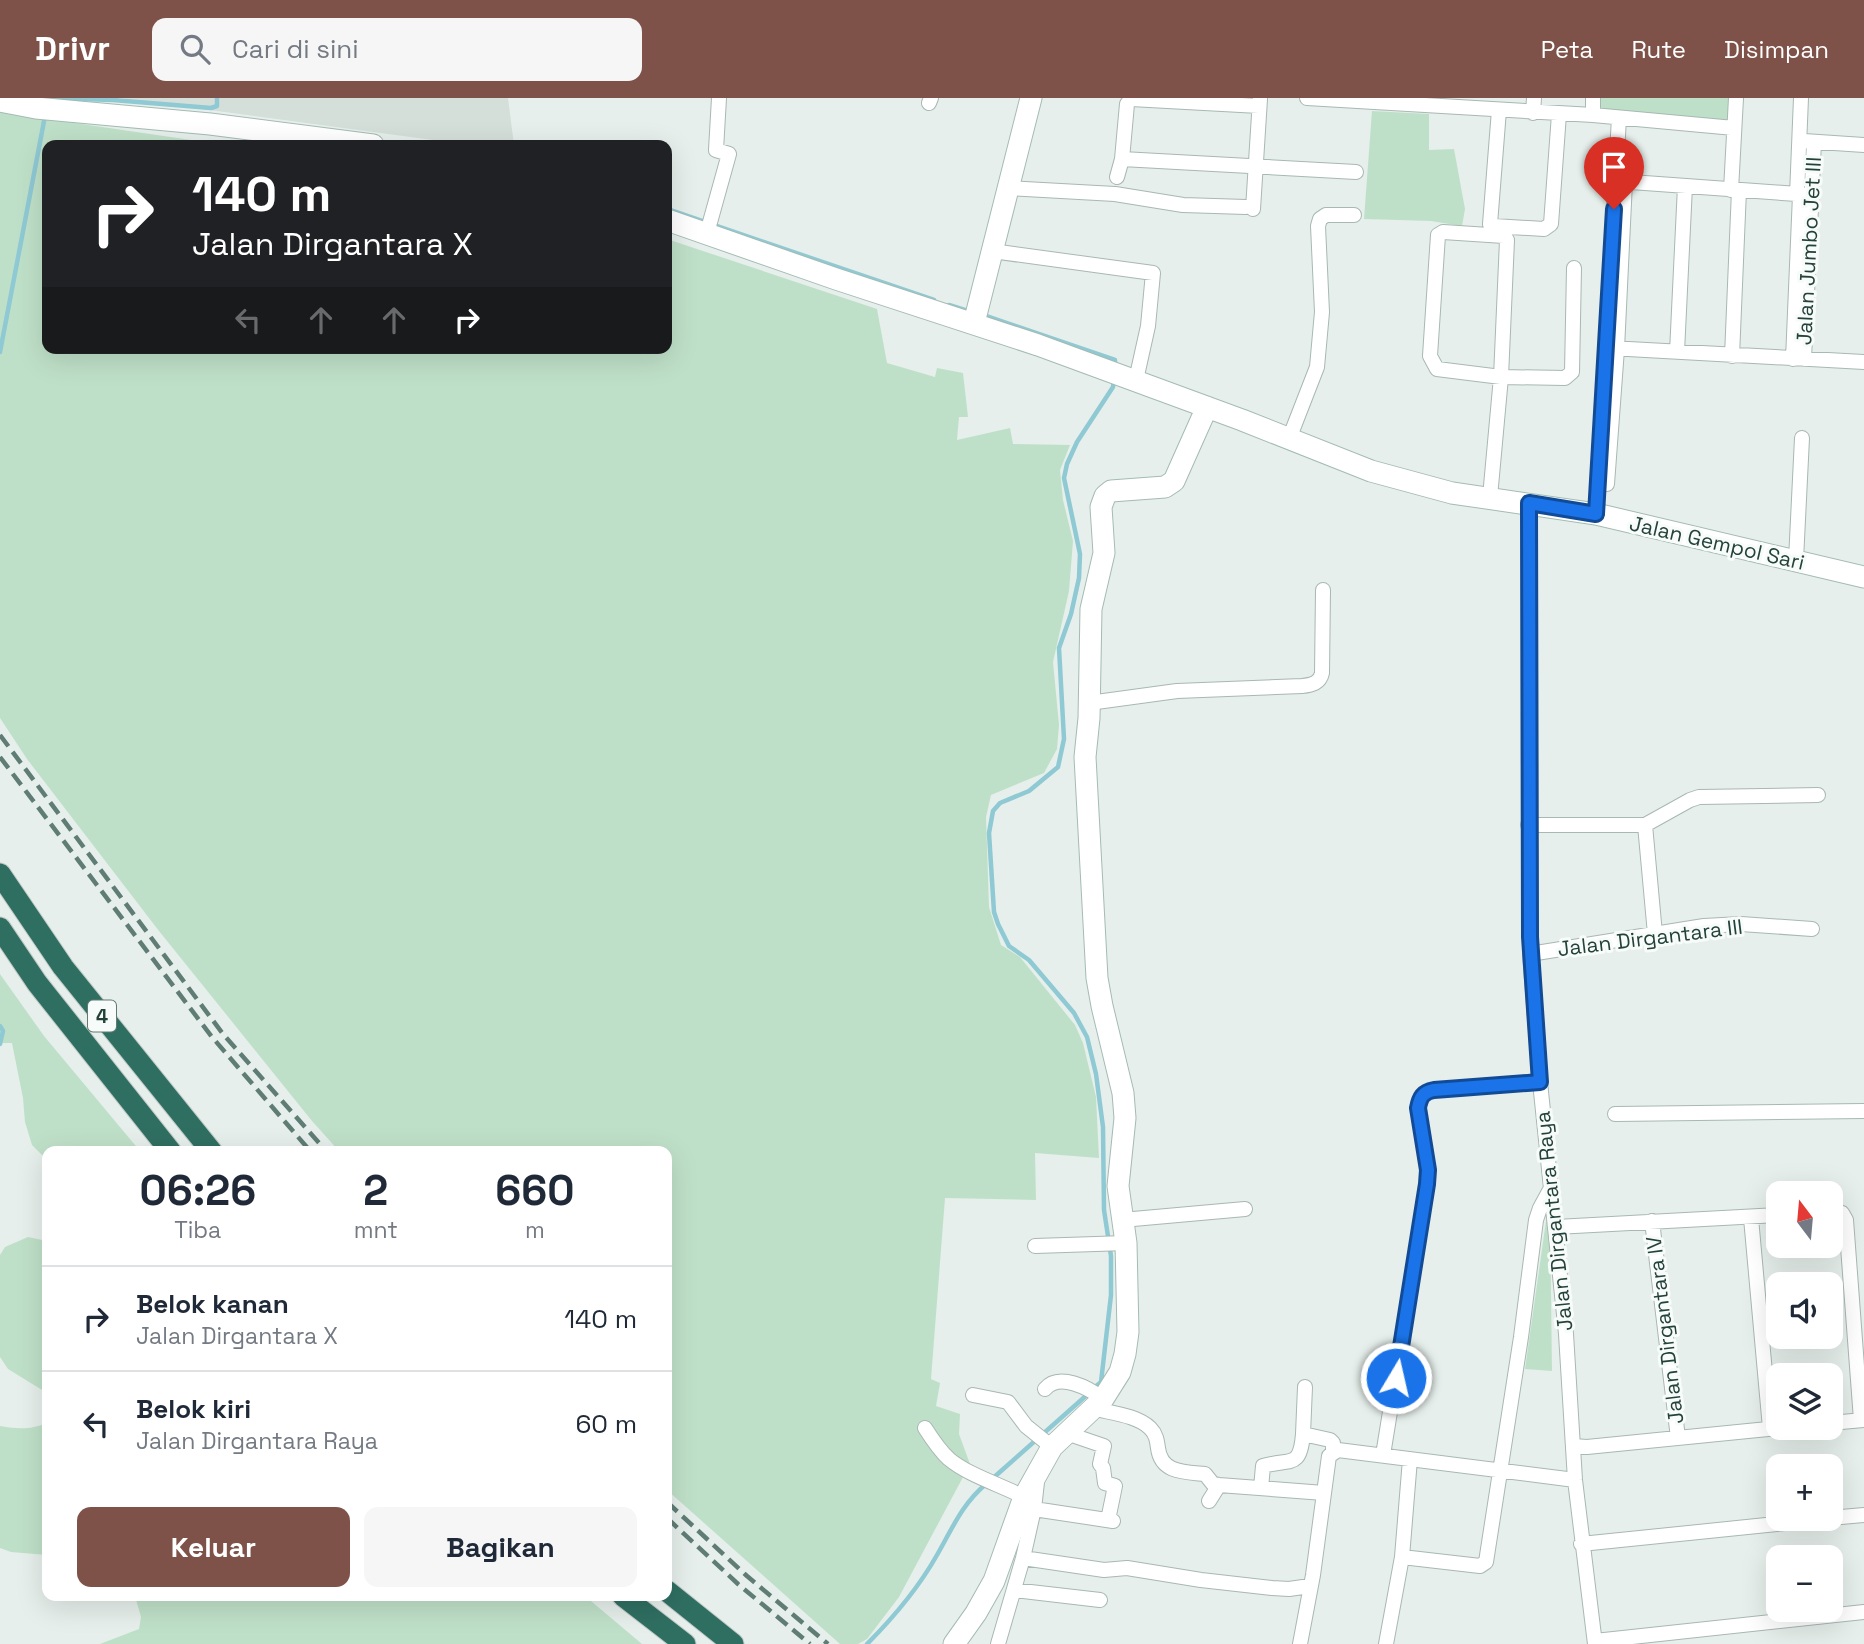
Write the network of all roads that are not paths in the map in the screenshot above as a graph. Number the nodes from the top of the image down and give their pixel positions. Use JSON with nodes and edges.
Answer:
{"nodes":[{"id":1,"x":719,"y":98,"type":"edge"},
{"id":2,"x":1031,"y":98,"type":"edge"},
{"id":3,"x":1307,"y":98,"type":"edge"},
{"id":4,"x":1593,"y":98,"type":"edge"},
{"id":5,"x":1736,"y":98,"type":"edge"},
{"id":6,"x":1801,"y":98,"type":"edge"},
{"id":7,"x":1130,"y":99,"type":"edge"},
{"id":8,"x":1196,"y":100,"type":"edge"},
{"id":9,"x":0,"y":101,"type":"edge"},
{"id":10,"x":1392,"y":101,"type":"edge"},
{"id":11,"x":1260,"y":102,"type":"edge"},
{"id":12,"x":41,"y":105,"type":"edge"},
{"id":13,"x":1534,"y":105,"type":"edge"},
{"id":14,"x":1499,"y":110,"type":"junction"},
{"id":15,"x":1559,"y":114,"type":"junction"},
{"id":16,"x":1593,"y":115,"type":"junction"},
{"id":17,"x":1619,"y":118,"type":"junction"},
{"id":18,"x":1734,"y":128,"type":"junction"},
{"id":19,"x":334,"y":140,"type":"edge"},
{"id":20,"x":1806,"y":141,"type":"junction"},
{"id":21,"x":1864,"y":145,"type":"edge"},
{"id":22,"x":1122,"y":159,"type":"junction"},
{"id":23,"x":1255,"y":166,"type":"junction"},
{"id":24,"x":1356,"y":172,"type":"dead end"},
{"id":25,"x":1117,"y":177,"type":"dead end"},
{"id":26,"x":1620,"y":181,"type":"junction"},
{"id":27,"x":1685,"y":186,"type":"junction"},
{"id":28,"x":1008,"y":188,"type":"junction"},
{"id":29,"x":1735,"y":190,"type":"junction"},
{"id":30,"x":1803,"y":195,"type":"junction"},
{"id":31,"x":1354,"y":215,"type":"dead end"},
{"id":32,"x":672,"y":221,"type":"edge"},
{"id":33,"x":709,"y":226,"type":"junction"},
{"id":34,"x":992,"y":251,"type":"junction"},
{"id":35,"x":1574,"y":268,"type":"dead end"},
{"id":36,"x":976,"y":315,"type":"junction"},
{"id":37,"x":1612,"y":348,"type":"junction"},
{"id":38,"x":1677,"y":352,"type":"junction"},
{"id":39,"x":1864,"y":352,"type":"edge"},
{"id":40,"x":1732,"y":356,"type":"junction"},
{"id":41,"x":1798,"y":359,"type":"junction"},
{"id":42,"x":1864,"y":362,"type":"edge"},
{"id":43,"x":1501,"y":376,"type":"junction"},
{"id":44,"x":1131,"y":379,"type":"junction"},
{"id":45,"x":1207,"y":407,"type":"junction"},
{"id":46,"x":1802,"y":438,"type":"dead end"},
{"id":47,"x":1289,"y":439,"type":"junction"},
{"id":48,"x":1490,"y":497,"type":"junction"},
{"id":49,"x":1529,"y":503,"type":"junction"},
{"id":50,"x":1600,"y":516,"type":"junction"},
{"id":51,"x":1796,"y":560,"type":"junction"},
{"id":52,"x":1864,"y":577,"type":"edge"},
{"id":53,"x":1323,"y":590,"type":"dead end"},
{"id":54,"x":1089,"y":703,"type":"junction"},
{"id":55,"x":1818,"y":795,"type":"dead end"},
{"id":56,"x":1528,"y":825,"type":"junction"},
{"id":57,"x":1645,"y":825,"type":"junction"},
{"id":58,"x":0,"y":874,"type":"edge"},
{"id":59,"x":0,"y":928,"type":"edge"},
{"id":60,"x":1812,"y":929,"type":"dead end"},
{"id":61,"x":1655,"y":934,"type":"junction"},
{"id":62,"x":1530,"y":954,"type":"junction"},
{"id":63,"x":1540,"y":1082,"type":"junction"},
{"id":64,"x":1864,"y":1111,"type":"edge"},
{"id":65,"x":1615,"y":1114,"type":"dead end"},
{"id":66,"x":166,"y":1146,"type":"edge"},
{"id":67,"x":207,"y":1146,"type":"edge"},
{"id":68,"x":1552,"y":1186,"type":"junction"},
{"id":69,"x":1245,"y":1209,"type":"dead end"},
{"id":70,"x":1843,"y":1215,"type":"edge"},
{"id":71,"x":1766,"y":1216,"type":"edge"},
{"id":72,"x":1751,"y":1218,"type":"junction"},
{"id":73,"x":1122,"y":1220,"type":"junction"},
{"id":74,"x":1652,"y":1222,"type":"junction"},
{"id":75,"x":1556,"y":1227,"type":"junction"},
{"id":76,"x":1118,"y":1244,"type":"junction"},
{"id":77,"x":1035,"y":1246,"type":"dead end"},
{"id":78,"x":1767,"y":1363,"type":"edge"},
{"id":79,"x":1305,"y":1387,"type":"dead end"},
{"id":80,"x":1045,"y":1388,"type":"dead end"},
{"id":81,"x":973,"y":1395,"type":"dead end"},
{"id":82,"x":1094,"y":1397,"type":"junction"},
{"id":83,"x":1862,"y":1420,"type":"edge"},
{"id":84,"x":1843,"y":1422,"type":"edge"},
{"id":85,"x":925,"y":1429,"type":"dead end"},
{"id":86,"x":1766,"y":1429,"type":"edge"},
{"id":87,"x":1303,"y":1434,"type":"junction"},
{"id":88,"x":1049,"y":1438,"type":"junction"},
{"id":89,"x":1678,"y":1438,"type":"junction"},
{"id":90,"x":1573,"y":1446,"type":"junction"},
{"id":91,"x":1333,"y":1452,"type":"junction"},
{"id":92,"x":1383,"y":1455,"type":"junction"},
{"id":93,"x":1409,"y":1459,"type":"junction"},
{"id":94,"x":1499,"y":1471,"type":"junction"},
{"id":95,"x":1575,"y":1480,"type":"junction"},
{"id":96,"x":1219,"y":1485,"type":"junction"},
{"id":97,"x":1261,"y":1489,"type":"junction"},
{"id":98,"x":1324,"y":1493,"type":"junction"},
{"id":99,"x":1209,"y":1501,"type":"dead end"},
{"id":100,"x":1029,"y":1503,"type":"junction"},
{"id":101,"x":1864,"y":1515,"type":"edge"},
{"id":102,"x":1843,"y":1517,"type":"edge"},
{"id":103,"x":1766,"y":1525,"type":"edge"},
{"id":104,"x":1581,"y":1544,"type":"junction"},
{"id":105,"x":1402,"y":1557,"type":"junction"},
{"id":106,"x":1023,"y":1558,"type":"junction"},
{"id":107,"x":1310,"y":1586,"type":"junction"},
{"id":108,"x":1014,"y":1590,"type":"junction"},
{"id":109,"x":672,"y":1595,"type":"edge"},
{"id":110,"x":1100,"y":1600,"type":"dead end"},
{"id":111,"x":629,"y":1601,"type":"edge"},
{"id":112,"x":1864,"y":1612,"type":"edge"},
{"id":113,"x":1595,"y":1642,"type":"edge"},
{"id":114,"x":685,"y":1644,"type":"edge"},
{"id":115,"x":733,"y":1644,"type":"edge"},
{"id":116,"x":954,"y":1644,"type":"edge"},
{"id":117,"x":998,"y":1644,"type":"edge"},
{"id":118,"x":1300,"y":1644,"type":"edge"},
{"id":119,"x":1386,"y":1644,"type":"edge"}],
"edges":[{"from":1,"to":33,"type":"street"},
{"from":2,"to":28,"type":"street"},
{"from":3,"to":10,"type":"street"},
{"from":4,"to":16,"type":"street"},
{"from":5,"to":18,"type":"street"},
{"from":6,"to":20,"type":"street","name":"Jalan Jumbo Jet III"},
{"from":7,"to":8,"type":"street"},
{"from":7,"to":22,"type":"street"},
{"from":8,"to":11,"type":"street"},
{"from":9,"to":12,"type":"street"},
{"from":10,"to":14,"type":"street"},
{"from":11,"to":23,"type":"street"},
{"from":12,"to":19,"type":"street"},
{"from":13,"to":14,"type":"street"},
{"from":13,"to":15,"type":"street"},
{"from":14,"to":15,"type":"street"},
{"from":15,"to":16,"type":"street"},
{"from":16,"to":17,"type":"street"},
{"from":17,"to":18,"type":"street"},
{"from":17,"to":26,"type":"street"},
{"from":18,"to":29,"type":"street"},
{"from":20,"to":21,"type":"street"},
{"from":20,"to":30,"type":"street","name":"Jalan Jumbo Jet III"},
{"from":22,"to":23,"type":"street"},
{"from":22,"to":25,"type":"street"},
{"from":23,"to":24,"type":"street"},
{"from":23,"to":28,"type":"street"},
{"from":26,"to":27,"type":"street"},
{"from":26,"to":37,"type":"street"},
{"from":27,"to":29,"type":"street"},
{"from":27,"to":38,"type":"street"},
{"from":28,"to":34,"type":"street"},
{"from":29,"to":30,"type":"street"},
{"from":29,"to":40,"type":"street"},
{"from":30,"to":41,"type":"street","name":"Jalan Jumbo Jet III"},
{"from":31,"to":47,"type":"street"},
{"from":32,"to":33,"type":"street","name":"Jalan Gempol Sari"},
{"from":33,"to":36,"type":"street","name":"Jalan Gempol Sari"},
{"from":34,"to":36,"type":"street"},
{"from":34,"to":44,"type":"street"},
{"from":35,"to":43,"type":"street"},
{"from":36,"to":44,"type":"street","name":"Jalan Gempol Sari"},
{"from":37,"to":38,"type":"street"},
{"from":37,"to":50,"type":"street"},
{"from":38,"to":40,"type":"street"},
{"from":39,"to":42,"type":"street"},
{"from":40,"to":41,"type":"street"},
{"from":41,"to":42,"type":"street"},
{"from":43,"to":43,"type":"street"},
{"from":43,"to":48,"type":"street"},
{"from":44,"to":45,"type":"street","name":"Jalan Gempol Sari"},
{"from":45,"to":47,"type":"street","name":"Jalan Gempol Sari"},
{"from":45,"to":54,"type":"street"},
{"from":46,"to":51,"type":"street"},
{"from":47,"to":48,"type":"street","name":"Jalan Gempol Sari"},
{"from":48,"to":49,"type":"street","name":"Jalan Gempol Sari"},
{"from":49,"to":50,"type":"street","name":"Jalan Gempol Sari"},
{"from":49,"to":56,"type":"street","name":"Jalan Dirgantara Raya"},
{"from":50,"to":51,"type":"street","name":"Jalan Gempol Sari"},
{"from":51,"to":52,"type":"street","name":"Jalan Gempol Sari"},
{"from":53,"to":54,"type":"street"},
{"from":54,"to":73,"type":"street"},
{"from":55,"to":57,"type":"street"},
{"from":56,"to":57,"type":"street"},
{"from":56,"to":62,"type":"street","name":"Jalan Dirgantara Raya"},
{"from":57,"to":61,"type":"street"},
{"from":58,"to":67,"type":"highway","number":"4"},
{"from":59,"to":66,"type":"highway","number":"4"},
{"from":60,"to":61,"type":"street","name":"Jalan Dirgantara III"},
{"from":61,"to":62,"type":"street","name":"Jalan Dirgantara III"},
{"from":62,"to":63,"type":"street","name":"Jalan Dirgantara Raya"},
{"from":63,"to":68,"type":"street","name":"Jalan Dirgantara Raya"},
{"from":63,"to":92,"type":"street"},
{"from":64,"to":65,"type":"street"},
{"from":68,"to":75,"type":"street","name":"Jalan Dirgantara Raya"},
{"from":68,"to":94,"type":"street"},
{"from":69,"to":73,"type":"street"},
{"from":70,"to":83,"type":"street"},
{"from":71,"to":72,"type":"street","name":"Jalan Dirgantara IV"},
{"from":72,"to":74,"type":"street","name":"Jalan Dirgantara IV"},
{"from":72,"to":78,"type":"street"},
{"from":73,"to":76,"type":"street"},
{"from":74,"to":75,"type":"street","name":"Jalan Dirgantara IV"},
{"from":74,"to":89,"type":"street","name":"Jalan Dirgantara IV"},
{"from":75,"to":90,"type":"street","name":"Jalan Dirgantara Raya"},
{"from":76,"to":77,"type":"street"},
{"from":76,"to":82,"type":"street"},
{"from":79,"to":87,"type":"street"},
{"from":80,"to":82,"type":"street"},
{"from":81,"to":88,"type":"street"},
{"from":82,"to":88,"type":"street"},
{"from":82,"to":96,"type":"street"},
{"from":83,"to":84,"type":"street"},
{"from":85,"to":100,"type":"street"},
{"from":86,"to":89,"type":"street"},
{"from":87,"to":91,"type":"street"},
{"from":87,"to":97,"type":"street"},
{"from":88,"to":100,"type":"street"},
{"from":88,"to":100,"type":"street"},
{"from":89,"to":90,"type":"street"},
{"from":90,"to":95,"type":"street","name":"Jalan Dirgantara Raya"},
{"from":91,"to":92,"type":"street"},
{"from":91,"to":98,"type":"street"},
{"from":92,"to":93,"type":"street"},
{"from":93,"to":94,"type":"street"},
{"from":93,"to":105,"type":"street"},
{"from":94,"to":95,"type":"street"},
{"from":94,"to":105,"type":"street"},
{"from":95,"to":104,"type":"street","name":"Jalan Dirgantara Raya"},
{"from":96,"to":97,"type":"street"},
{"from":96,"to":99,"type":"street"},
{"from":97,"to":98,"type":"street"},
{"from":98,"to":107,"type":"street"},
{"from":100,"to":106,"type":"street"},
{"from":100,"to":116,"type":"street"},
{"from":101,"to":102,"type":"street"},
{"from":103,"to":104,"type":"street"},
{"from":104,"to":113,"type":"street","name":"Jalan Dirgantara Raya"},
{"from":105,"to":119,"type":"street"},
{"from":106,"to":107,"type":"street"},
{"from":106,"to":108,"type":"street"},
{"from":107,"to":118,"type":"street"},
{"from":108,"to":110,"type":"street"},
{"from":108,"to":117,"type":"street"},
{"from":109,"to":115,"type":"highway"},
{"from":111,"to":114,"type":"highway"},
{"from":112,"to":113,"type":"street"}]}
